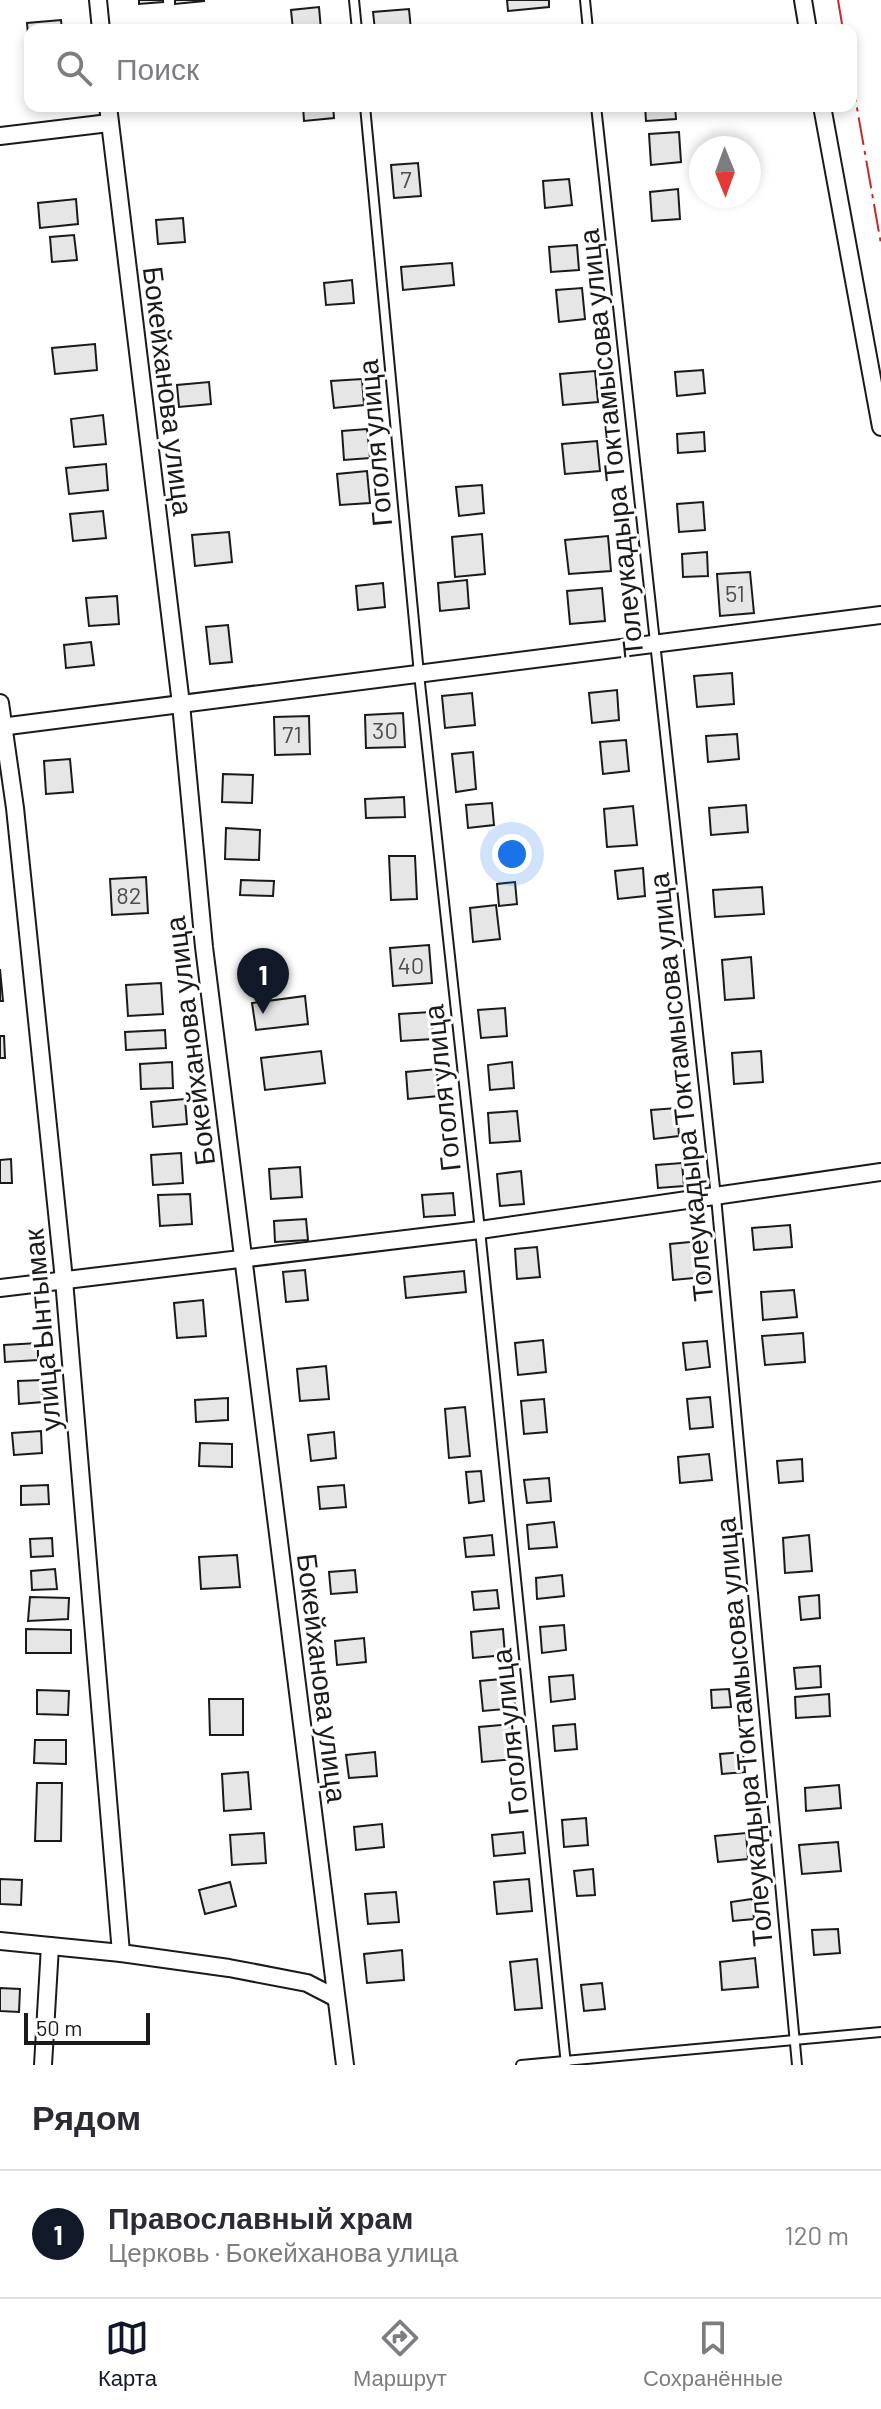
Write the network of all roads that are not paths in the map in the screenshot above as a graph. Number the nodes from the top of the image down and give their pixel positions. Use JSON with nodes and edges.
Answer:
{"nodes":[{"id":1,"x":98,"y":0,"type":"edge"},
{"id":2,"x":354,"y":0,"type":"edge"},
{"id":3,"x":585,"y":0,"type":"edge"},
{"id":4,"x":803,"y":0,"type":"edge"},
{"id":5,"x":100,"y":24,"type":"edge"},
{"id":6,"x":356,"y":24,"type":"edge"},
{"id":7,"x":587,"y":24,"type":"edge"},
{"id":8,"x":807,"y":24,"type":"edge"},
{"id":9,"x":366,"y":112,"type":"edge"},
{"id":10,"x":597,"y":112,"type":"edge"},
{"id":11,"x":823,"y":112,"type":"edge"},
{"id":12,"x":108,"y":115,"type":"edge"},
{"id":13,"x":0,"y":136,"type":"edge"},
{"id":14,"x":881,"y":427,"type":"edge"},
{"id":15,"x":881,"y":615,"type":"edge"},
{"id":16,"x":655,"y":644,"type":"junction"},
{"id":17,"x":419,"y":674,"type":"junction"},
{"id":18,"x":0,"y":703,"type":"edge"},
{"id":19,"x":181,"y":704,"type":"junction"},
{"id":20,"x":2,"y":727,"type":"edge"},
{"id":21,"x":881,"y":1172,"type":"edge"},
{"id":22,"x":716,"y":1197,"type":"junction"},
{"id":23,"x":480,"y":1230,"type":"junction"},
{"id":24,"x":243,"y":1259,"type":"junction"},
{"id":25,"x":64,"y":1280,"type":"junction"},
{"id":26,"x":0,"y":1288,"type":"edge"},
{"id":27,"x":0,"y":1941,"type":"edge"},
{"id":28,"x":50,"y":1946,"type":"junction"},
{"id":29,"x":121,"y":1953,"type":"junction"},
{"id":30,"x":336,"y":1998,"type":"junction"},
{"id":31,"x":881,"y":2032,"type":"edge"},
{"id":32,"x":794,"y":2040,"type":"junction"},
{"id":33,"x":566,"y":2062,"type":"edge"},
{"id":34,"x":43,"y":2065,"type":"edge"},
{"id":35,"x":345,"y":2065,"type":"edge"},
{"id":36,"x":521,"y":2065,"type":"edge"},
{"id":37,"x":797,"y":2065,"type":"edge"}],
"edges":[{"from":1,"to":5,"type":"street"},
{"from":2,"to":6,"type":"lane"},
{"from":3,"to":7,"type":"lane"},
{"from":4,"to":8,"type":"street"},
{"from":9,"to":17,"type":"lane","name":"Гоголя улица"},
{"from":10,"to":16,"type":"lane","name":"Толеукадыра Токтамысова улица"},
{"from":11,"to":14,"type":"street"},
{"from":12,"to":13,"type":"street"},
{"from":12,"to":19,"type":"street","name":"Бокейханова улица"},
{"from":15,"to":16,"type":"street"},
{"from":16,"to":17,"type":"street"},
{"from":16,"to":22,"type":"lane","name":"Толеукадыра Токтамысова улица"},
{"from":17,"to":19,"type":"street"},
{"from":17,"to":23,"type":"lane","name":"Гоголя улица"},
{"from":18,"to":20,"type":"street","name":"улица Ынтымак"},
{"from":19,"to":20,"type":"street"},
{"from":19,"to":24,"type":"street","name":"Бокейханова улица"},
{"from":20,"to":25,"type":"street","name":"улица Ынтымак"},
{"from":21,"to":22,"type":"street"},
{"from":22,"to":23,"type":"street"},
{"from":22,"to":32,"type":"lane","name":"Толеукадыра Токтамысова улица"},
{"from":23,"to":24,"type":"street"},
{"from":23,"to":33,"type":"lane","name":"Гоголя улица"},
{"from":24,"to":25,"type":"street"},
{"from":24,"to":30,"type":"street","name":"Бокейханова улица"},
{"from":25,"to":26,"type":"street"},
{"from":25,"to":29,"type":"street","name":"улица Ынтымак"},
{"from":27,"to":28,"type":"street"},
{"from":28,"to":29,"type":"street"},
{"from":28,"to":34,"type":"street"},
{"from":29,"to":30,"type":"street"},
{"from":30,"to":35,"type":"street","name":"Бокейханова улица"},
{"from":31,"to":32,"type":"lane"},
{"from":32,"to":33,"type":"lane"},
{"from":32,"to":37,"type":"lane","name":"Толеукадыра Токтамысова улица"},
{"from":33,"to":36,"type":"lane"}]}
